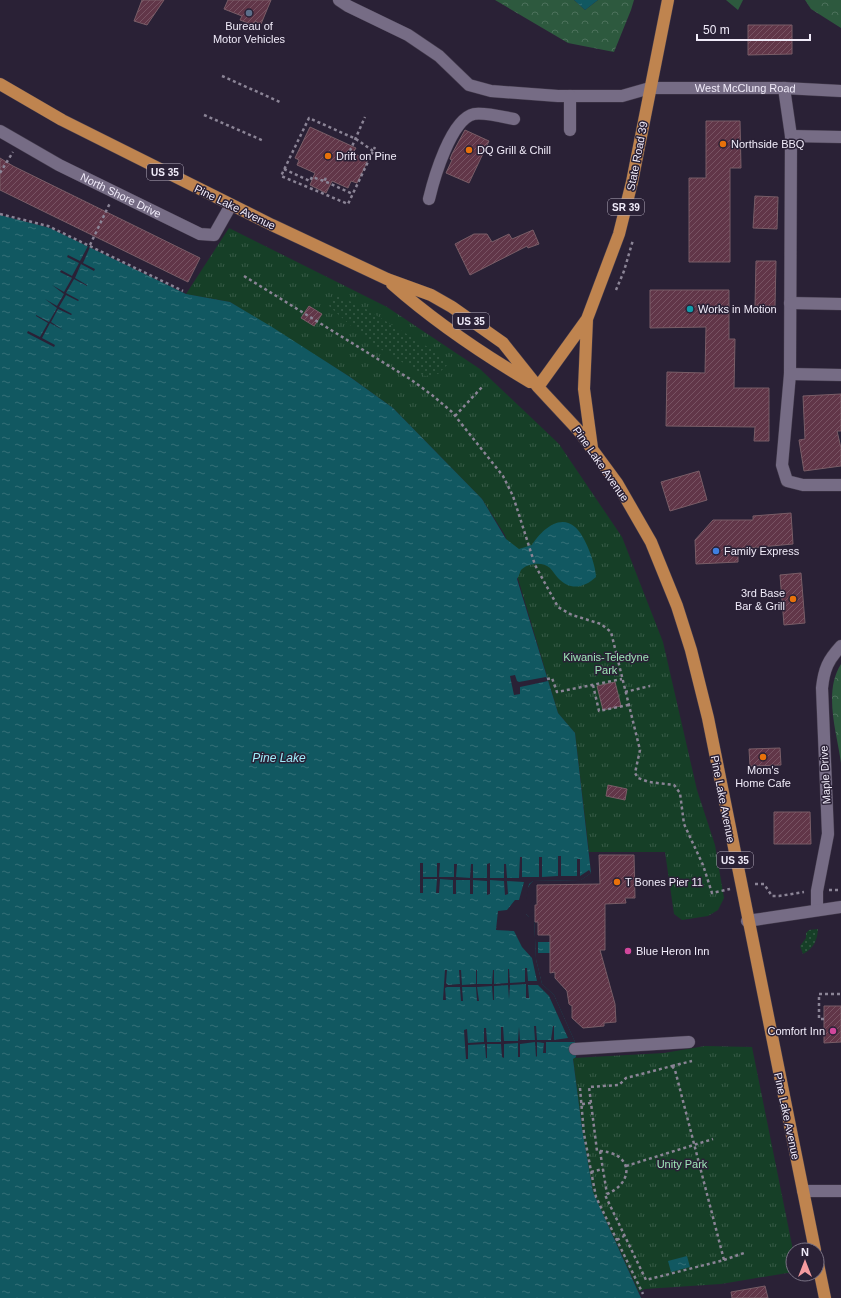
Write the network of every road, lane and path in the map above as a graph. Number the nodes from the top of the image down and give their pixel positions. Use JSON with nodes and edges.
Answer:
{"nodes":[{"id":1,"x":339,"y":0,"type":"edge"},
{"id":2,"x":668,"y":0,"type":"edge"},
{"id":3,"x":222,"y":76,"type":"dead end"},
{"id":4,"x":0,"y":84,"type":"edge"},
{"id":5,"x":650,"y":88,"type":"junction"},
{"id":6,"x":784,"y":88,"type":"junction"},
{"id":7,"x":841,"y":91,"type":"edge"},
{"id":8,"x":570,"y":96,"type":"junction"},
{"id":9,"x":280,"y":102,"type":"dead end"},
{"id":10,"x":204,"y":115,"type":"dead end"},
{"id":11,"x":365,"y":116,"type":"dead end"},
{"id":12,"x":514,"y":118,"type":"dead end"},
{"id":13,"x":570,"y":130,"type":"dead end"},
{"id":14,"x":0,"y":131,"type":"edge"},
{"id":15,"x":791,"y":136,"type":"junction"},
{"id":16,"x":841,"y":137,"type":"edge"},
{"id":17,"x":356,"y":139,"type":"junction"},
{"id":18,"x":264,"y":141,"type":"dead end"},
{"id":19,"x":19,"y":143,"type":"junction"},
{"id":20,"x":375,"y":147,"type":"dead end"},
{"id":21,"x":350,"y":151,"type":"dead end"},
{"id":22,"x":373,"y":151,"type":"junction"},
{"id":23,"x":284,"y":169,"type":"junction"},
{"id":24,"x":0,"y":174,"type":"edge"},
{"id":25,"x":326,"y":178,"type":"dead end"},
{"id":26,"x":324,"y":181,"type":"junction"},
{"id":27,"x":115,"y":194,"type":"junction"},
{"id":28,"x":353,"y":194,"type":"junction"},
{"id":29,"x":429,"y":199,"type":"dead end"},
{"id":30,"x":231,"y":206,"type":"junction"},
{"id":31,"x":0,"y":214,"type":"edge"},
{"id":32,"x":89,"y":246,"type":"junction"},
{"id":33,"x":244,"y":276,"type":"dead end"},
{"id":34,"x":387,"y":279,"type":"junction"},
{"id":35,"x":183,"y":291,"type":"dead end"},
{"id":36,"x":790,"y":303,"type":"junction"},
{"id":37,"x":841,"y":304,"type":"edge"},
{"id":38,"x":587,"y":320,"type":"junction"},
{"id":39,"x":790,"y":374,"type":"junction"},
{"id":40,"x":841,"y":375,"type":"edge"},
{"id":41,"x":483,"y":386,"type":"dead end"},
{"id":42,"x":538,"y":387,"type":"junction"},
{"id":43,"x":455,"y":416,"type":"junction"},
{"id":44,"x":593,"y":450,"type":"junction"},
{"id":45,"x":841,"y":485,"type":"edge"},
{"id":46,"x":841,"y":646,"type":"edge"},
{"id":47,"x":547,"y":679,"type":"dead end"},
{"id":48,"x":622,"y":679,"type":"junction"},
{"id":49,"x":593,"y":685,"type":"junction"},
{"id":50,"x":650,"y":686,"type":"dead end"},
{"id":51,"x":625,"y":692,"type":"junction"},
{"id":52,"x":628,"y":705,"type":"junction"},
{"id":53,"x":758,"y":884,"type":"dead end"},
{"id":54,"x":828,"y":890,"type":"dead end"},
{"id":55,"x":841,"y":890,"type":"edge"},
{"id":56,"x":721,"y":891,"type":"dead end"},
{"id":57,"x":804,"y":892,"type":"dead end"},
{"id":58,"x":841,"y":907,"type":"edge"},
{"id":59,"x":817,"y":910,"type":"junction"},
{"id":60,"x":747,"y":921,"type":"junction"},
{"id":61,"x":841,"y":994,"type":"edge"},
{"id":62,"x":824,"y":1019,"type":"dead end"},
{"id":63,"x":689,"y":1042,"type":"dead end"},
{"id":64,"x":575,"y":1049,"type":"dead end"},
{"id":65,"x":692,"y":1061,"type":"dead end"},
{"id":66,"x":672,"y":1066,"type":"junction"},
{"id":67,"x":580,"y":1088,"type":"dead end"},
{"id":68,"x":591,"y":1103,"type":"junction"},
{"id":69,"x":582,"y":1104,"type":"junction"},
{"id":70,"x":713,"y":1139,"type":"dead end"},
{"id":71,"x":694,"y":1145,"type":"junction"},
{"id":72,"x":600,"y":1151,"type":"junction"},
{"id":73,"x":626,"y":1166,"type":"junction"},
{"id":74,"x":603,"y":1170,"type":"junction"},
{"id":75,"x":591,"y":1172,"type":"junction"},
{"id":76,"x":841,"y":1190,"type":"edge"},
{"id":77,"x":803,"y":1191,"type":"junction"},
{"id":78,"x":608,"y":1194,"type":"junction"},
{"id":79,"x":624,"y":1236,"type":"junction"},
{"id":80,"x":617,"y":1240,"type":"junction"},
{"id":81,"x":813,"y":1242,"type":"edge"},
{"id":82,"x":744,"y":1253,"type":"dead end"},
{"id":83,"x":724,"y":1260,"type":"junction"},
{"id":84,"x":822,"y":1282,"type":"edge"},
{"id":85,"x":642,"y":1294,"type":"dead end"},
{"id":86,"x":825,"y":1298,"type":"edge"}],
"edges":[{"from":1,"to":8,"type":"street","name":"West McClung Road"},
{"from":2,"to":5,"type":"main road","name":"State Road 39","number":"SR 39"},
{"from":3,"to":9,"type":"path"},
{"from":4,"to":30,"type":"main road","name":"Pine Lake Avenue","number":"US 35"},
{"from":5,"to":6,"type":"street","name":"West McClung Road"},
{"from":5,"to":8,"type":"street","name":"West McClung Road"},
{"from":5,"to":38,"type":"main road","name":"State Road 39","number":"SR 39"},
{"from":6,"to":7,"type":"street","name":"West McClung Road"},
{"from":6,"to":15,"type":"street"},
{"from":8,"to":13,"type":"street"},
{"from":10,"to":18,"type":"path"},
{"from":11,"to":17,"type":"path"},
{"from":12,"to":29,"type":"street"},
{"from":14,"to":19,"type":"street","name":"North Shore Drive"},
{"from":15,"to":16,"type":"street"},
{"from":15,"to":36,"type":"street"},
{"from":17,"to":21,"type":"path"},
{"from":17,"to":22,"type":"path"},
{"from":17,"to":23,"type":"path"},
{"from":19,"to":24,"type":"path"},
{"from":19,"to":27,"type":"street","name":"North Shore Drive"},
{"from":20,"to":22,"type":"path"},
{"from":22,"to":28,"type":"path"},
{"from":23,"to":26,"type":"path"},
{"from":23,"to":28,"type":"path"},
{"from":25,"to":26,"type":"path"},
{"from":26,"to":28,"type":"path"},
{"from":27,"to":30,"type":"street","name":"North Shore Drive"},
{"from":27,"to":32,"type":"path"},
{"from":30,"to":34,"type":"main road","name":"Pine Lake Avenue","number":"US 35"},
{"from":31,"to":32,"type":"path"},
{"from":32,"to":35,"type":"path"},
{"from":33,"to":43,"type":"path"},
{"from":34,"to":42,"type":"main road","name":"Pine Lake Avenue","number":"US 35"},
{"from":34,"to":42,"type":"main road","name":"Pine Lake Avenue","number":"US 35"},
{"from":36,"to":37,"type":"street"},
{"from":36,"to":39,"type":"street"},
{"from":38,"to":42,"type":"main road","name":"State Road 39","number":"SR 39"},
{"from":38,"to":44,"type":"main road"},
{"from":39,"to":40,"type":"street"},
{"from":39,"to":45,"type":"street"},
{"from":41,"to":43,"type":"path"},
{"from":42,"to":44,"type":"main road","name":"Pine Lake Avenue","number":"US 35"},
{"from":43,"to":48,"type":"path"},
{"from":44,"to":60,"type":"main road","name":"Pine Lake Avenue","number":"US 35"},
{"from":46,"to":59,"type":"street","name":"Maple Drive"},
{"from":47,"to":49,"type":"path"},
{"from":48,"to":49,"type":"path"},
{"from":48,"to":51,"type":"path"},
{"from":49,"to":52,"type":"path"},
{"from":50,"to":51,"type":"path"},
{"from":51,"to":52,"type":"path"},
{"from":52,"to":56,"type":"path"},
{"from":53,"to":57,"type":"path"},
{"from":54,"to":55,"type":"path"},
{"from":58,"to":59,"type":"street"},
{"from":59,"to":60,"type":"street"},
{"from":60,"to":77,"type":"main road","name":"Pine Lake Avenue","number":"US 35"},
{"from":61,"to":62,"type":"path"},
{"from":63,"to":64,"type":"street"},
{"from":65,"to":66,"type":"path"},
{"from":66,"to":68,"type":"path"},
{"from":66,"to":71,"type":"path"},
{"from":67,"to":69,"type":"path"},
{"from":68,"to":69,"type":"path"},
{"from":68,"to":72,"type":"path"},
{"from":69,"to":75,"type":"path"},
{"from":70,"to":71,"type":"path"},
{"from":71,"to":73,"type":"path"},
{"from":71,"to":83,"type":"path"},
{"from":72,"to":73,"type":"path"},
{"from":72,"to":74,"type":"path"},
{"from":73,"to":78,"type":"path"},
{"from":74,"to":75,"type":"path"},
{"from":74,"to":78,"type":"path"},
{"from":75,"to":80,"type":"path"},
{"from":76,"to":77,"type":"street"},
{"from":77,"to":81,"type":"main road","name":"Pine Lake Avenue","number":"US 35"},
{"from":78,"to":79,"type":"path"},
{"from":79,"to":80,"type":"path"},
{"from":79,"to":83,"type":"path"},
{"from":80,"to":85,"type":"path"},
{"from":82,"to":83,"type":"path"},
{"from":84,"to":86,"type":"main road"}]}
